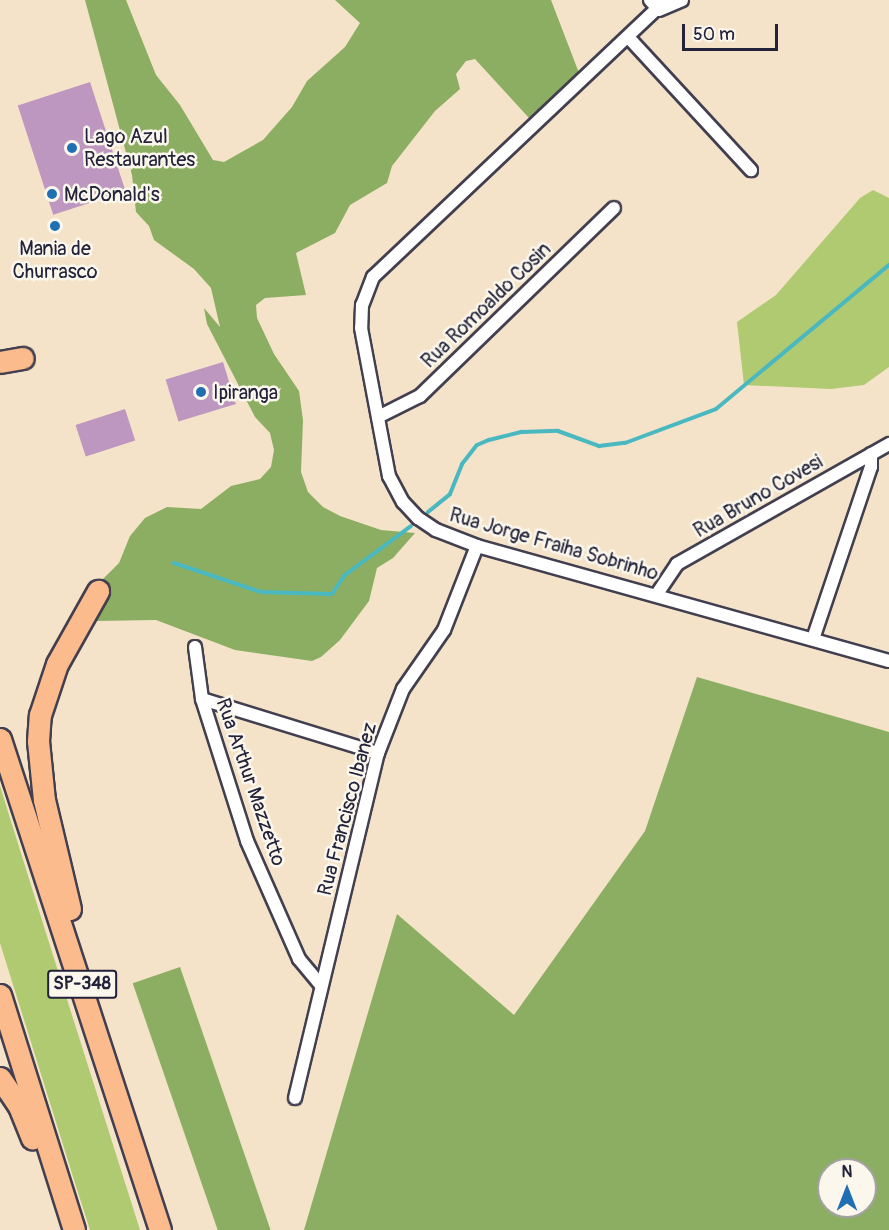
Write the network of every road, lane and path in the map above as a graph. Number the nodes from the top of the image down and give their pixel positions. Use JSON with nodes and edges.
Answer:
{"nodes":[{"id":1,"x":682,"y":0,"type":"edge"},
{"id":2,"x":658,"y":3,"type":"edge"},
{"id":3,"x":629,"y":38,"type":"junction"},
{"id":4,"x":751,"y":170,"type":"dead end"},
{"id":5,"x":614,"y":208,"type":"dead end"},
{"id":6,"x":23,"y":358,"type":"dead end"},
{"id":7,"x":0,"y":362,"type":"edge"},
{"id":8,"x":378,"y":417,"type":"junction"},
{"id":9,"x":889,"y":444,"type":"edge"},
{"id":10,"x":871,"y":454,"type":"junction"},
{"id":11,"x":477,"y":546,"type":"junction"},
{"id":12,"x":98,"y":591,"type":"dead end"},
{"id":13,"x":657,"y":594,"type":"junction"},
{"id":14,"x":813,"y":639,"type":"junction"},
{"id":15,"x":195,"y":647,"type":"dead end"},
{"id":16,"x":889,"y":661,"type":"edge"},
{"id":17,"x":202,"y":699,"type":"junction"},
{"id":18,"x":0,"y":739,"type":"edge"},
{"id":19,"x":378,"y":753,"type":"junction"},
{"id":20,"x":322,"y":986,"type":"junction"},
{"id":21,"x":0,"y":995,"type":"edge"},
{"id":22,"x":98,"y":1032,"type":"junction"},
{"id":23,"x":0,"y":1078,"type":"edge"},
{"id":24,"x":295,"y":1098,"type":"dead end"},
{"id":25,"x":73,"y":1230,"type":"edge"},
{"id":26,"x":160,"y":1230,"type":"edge"}],
"edges":[{"from":1,"to":2,"type":"street","name":"Rua Jorge Fraiha Sobrinho"},
{"from":2,"to":3,"type":"street","name":"Rua Jorge Fraiha Sobrinho"},
{"from":3,"to":4,"type":"street"},
{"from":3,"to":8,"type":"street","name":"Rua Jorge Fraiha Sobrinho"},
{"from":5,"to":8,"type":"street","name":"Rua Romoaldo Cosin"},
{"from":6,"to":7,"type":"highway"},
{"from":8,"to":11,"type":"street","name":"Rua Jorge Fraiha Sobrinho"},
{"from":9,"to":10,"type":"street","name":"Rua Bruno Covesi"},
{"from":10,"to":13,"type":"street","name":"Rua Bruno Covesi"},
{"from":10,"to":14,"type":"street"},
{"from":11,"to":13,"type":"street","name":"Rua Jorge Fraiha Sobrinho"},
{"from":11,"to":19,"type":"street","name":"Rua Francisco Ibanez"},
{"from":12,"to":22,"type":"highway"},
{"from":13,"to":14,"type":"street","name":"Rua Jorge Fraiha Sobrinho"},
{"from":14,"to":16,"type":"street","name":"Rua Jorge Fraiha Sobrinho"},
{"from":15,"to":17,"type":"street","name":"Rua Arthur Mazzetto"},
{"from":17,"to":19,"type":"street"},
{"from":17,"to":20,"type":"street","name":"Rua Arthur Mazzetto"},
{"from":18,"to":22,"type":"highway","number":"SP-348"},
{"from":19,"to":20,"type":"street","name":"Rua Francisco Ibanez"},
{"from":20,"to":24,"type":"street","name":"Rua Francisco Ibanez"},
{"from":21,"to":25,"type":"highway"},
{"from":22,"to":26,"type":"highway","number":"SP-348"},
{"from":23,"to":25,"type":"highway"}]}
